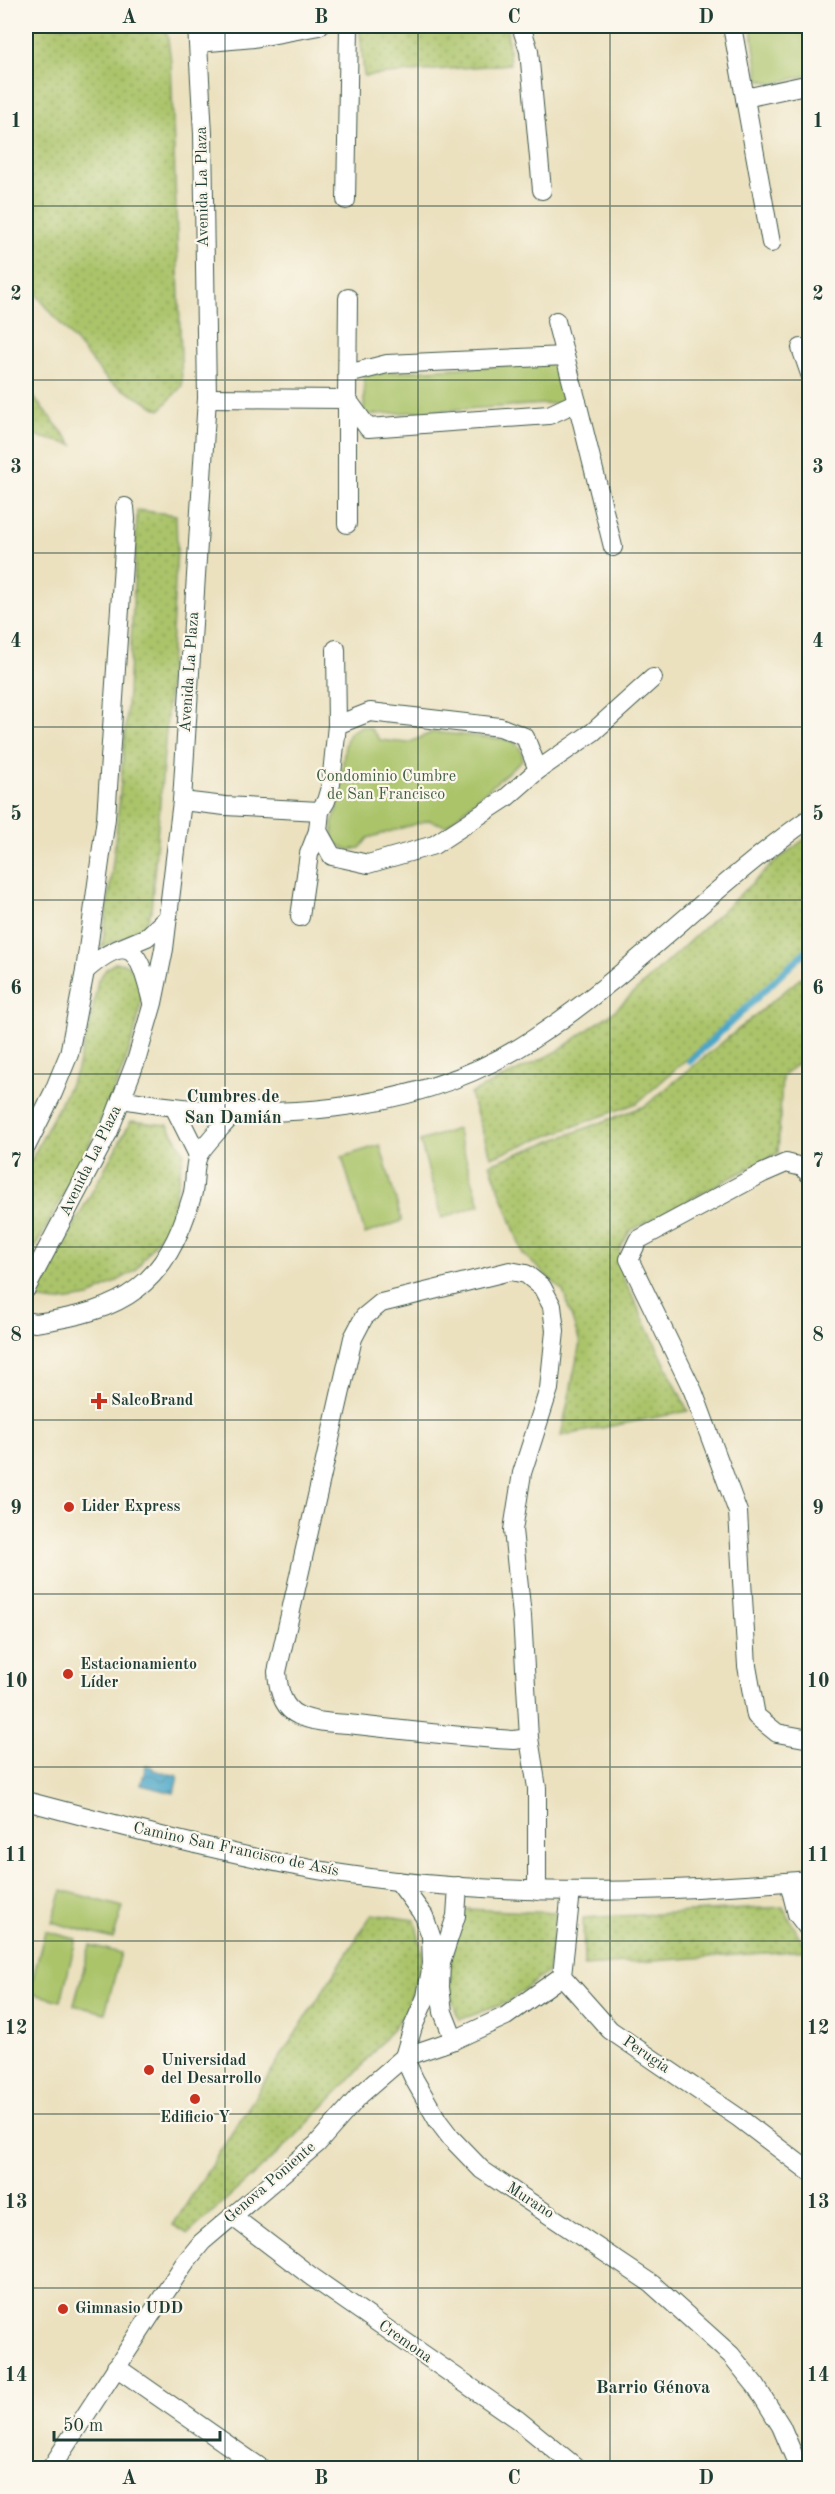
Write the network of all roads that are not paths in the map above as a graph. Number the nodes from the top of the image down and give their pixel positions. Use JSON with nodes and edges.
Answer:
{"nodes":[{"id":1,"x":319,"y":26,"type":"edge"},
{"id":2,"x":349,"y":26,"type":"edge"},
{"id":3,"x":520,"y":26,"type":"edge"},
{"id":4,"x":732,"y":26,"type":"edge"},
{"id":5,"x":197,"y":34,"type":"edge"},
{"id":6,"x":810,"y":84,"type":"edge"},
{"id":7,"x":745,"y":98,"type":"junction"},
{"id":8,"x":542,"y":190,"type":"dead end"},
{"id":9,"x":346,"y":200,"type":"dead end"},
{"id":10,"x":771,"y":243,"type":"dead end"},
{"id":11,"x":348,"y":298,"type":"dead end"},
{"id":12,"x":556,"y":321,"type":"dead end"},
{"id":13,"x":801,"y":348,"type":"dead end"},
{"id":14,"x":565,"y":356,"type":"junction"},
{"id":15,"x":348,"y":374,"type":"junction"},
{"id":16,"x":810,"y":375,"type":"edge"},
{"id":17,"x":207,"y":398,"type":"junction"},
{"id":18,"x":347,"y":399,"type":"junction"},
{"id":19,"x":577,"y":402,"type":"junction"},
{"id":20,"x":125,"y":507,"type":"dead end"},
{"id":21,"x":347,"y":524,"type":"dead end"},
{"id":22,"x":613,"y":546,"type":"dead end"},
{"id":23,"x":336,"y":649,"type":"dead end"},
{"id":24,"x":653,"y":678,"type":"dead end"},
{"id":25,"x":337,"y":725,"type":"junction"},
{"id":26,"x":538,"y":770,"type":"junction"},
{"id":27,"x":182,"y":801,"type":"junction"},
{"id":28,"x":320,"y":811,"type":"junction"},
{"id":29,"x":810,"y":818,"type":"edge"},
{"id":30,"x":318,"y":831,"type":"junction"},
{"id":31,"x":300,"y":917,"type":"dead end"},
{"id":32,"x":166,"y":919,"type":"junction"},
{"id":33,"x":116,"y":950,"type":"junction"},
{"id":34,"x":84,"y":970,"type":"junction"},
{"id":35,"x":153,"y":1004,"type":"junction"},
{"id":36,"x":121,"y":1099,"type":"junction"},
{"id":37,"x":174,"y":1107,"type":"junction"},
{"id":38,"x":236,"y":1110,"type":"junction"},
{"id":39,"x":26,"y":1147,"type":"edge"},
{"id":40,"x":198,"y":1155,"type":"junction"},
{"id":41,"x":810,"y":1175,"type":"edge"},
{"id":42,"x":26,"y":1288,"type":"edge"},
{"id":43,"x":26,"y":1321,"type":"edge"},
{"id":44,"x":529,"y":1738,"type":"junction"},
{"id":45,"x":810,"y":1739,"type":"edge"},
{"id":46,"x":26,"y":1800,"type":"edge"},
{"id":47,"x":398,"y":1881,"type":"junction"},
{"id":48,"x":810,"y":1881,"type":"edge"},
{"id":49,"x":789,"y":1882,"type":"junction"},
{"id":50,"x":458,"y":1886,"type":"junction"},
{"id":51,"x":537,"y":1891,"type":"junction"},
{"id":52,"x":571,"y":1891,"type":"junction"},
{"id":53,"x":810,"y":1931,"type":"edge"},
{"id":54,"x":562,"y":1976,"type":"junction"},
{"id":55,"x":454,"y":2040,"type":"junction"},
{"id":56,"x":404,"y":2057,"type":"junction"},
{"id":57,"x":810,"y":2172,"type":"edge"},
{"id":58,"x":232,"y":2216,"type":"junction"},
{"id":59,"x":116,"y":2367,"type":"junction"},
{"id":60,"x":51,"y":2469,"type":"edge"},
{"id":61,"x":261,"y":2469,"type":"edge"},
{"id":62,"x":577,"y":2469,"type":"edge"},
{"id":63,"x":799,"y":2469,"type":"edge"}],
"edges":[{"from":1,"to":5,"type":"street"},
{"from":2,"to":9,"type":"street"},
{"from":3,"to":8,"type":"street"},
{"from":4,"to":7,"type":"street"},
{"from":5,"to":17,"type":"street","name":"Avenida La Plaza"},
{"from":6,"to":7,"type":"street"},
{"from":7,"to":10,"type":"street"},
{"from":11,"to":15,"type":"street"},
{"from":12,"to":14,"type":"street"},
{"from":13,"to":16,"type":"street"},
{"from":14,"to":15,"type":"street"},
{"from":14,"to":19,"type":"street"},
{"from":15,"to":18,"type":"street"},
{"from":17,"to":18,"type":"street"},
{"from":17,"to":27,"type":"street","name":"Avenida La Plaza"},
{"from":18,"to":19,"type":"street"},
{"from":18,"to":21,"type":"street"},
{"from":19,"to":22,"type":"street"},
{"from":20,"to":34,"type":"street"},
{"from":23,"to":25,"type":"street"},
{"from":24,"to":26,"type":"street"},
{"from":25,"to":26,"type":"street"},
{"from":25,"to":28,"type":"street"},
{"from":26,"to":30,"type":"street"},
{"from":27,"to":28,"type":"street"},
{"from":27,"to":32,"type":"street","name":"Avenida La Plaza"},
{"from":28,"to":30,"type":"street"},
{"from":29,"to":38,"type":"street"},
{"from":30,"to":31,"type":"street"},
{"from":32,"to":33,"type":"street"},
{"from":32,"to":35,"type":"street","name":"Avenida La Plaza"},
{"from":33,"to":34,"type":"street"},
{"from":33,"to":35,"type":"street"},
{"from":34,"to":39,"type":"street"},
{"from":35,"to":36,"type":"street","name":"Avenida La Plaza"},
{"from":36,"to":37,"type":"street"},
{"from":36,"to":42,"type":"street","name":"Avenida La Plaza"},
{"from":37,"to":38,"type":"street"},
{"from":37,"to":40,"type":"street"},
{"from":38,"to":40,"type":"street"},
{"from":40,"to":43,"type":"street"},
{"from":41,"to":45,"type":"street"},
{"from":44,"to":44,"type":"street"},
{"from":44,"to":51,"type":"street"},
{"from":46,"to":47,"type":"street","name":"Camino San Francisco de Asís"},
{"from":47,"to":50,"type":"street","name":"Camino San Francisco de Asís"},
{"from":47,"to":56,"type":"street"},
{"from":48,"to":49,"type":"street","name":"Camino San Francisco de Asís"},
{"from":49,"to":52,"type":"street","name":"Camino San Francisco de Asís"},
{"from":49,"to":53,"type":"street"},
{"from":50,"to":51,"type":"street","name":"Camino San Francisco de Asís"},
{"from":50,"to":55,"type":"street"},
{"from":51,"to":52,"type":"street","name":"Camino San Francisco de Asís"},
{"from":52,"to":54,"type":"street"},
{"from":54,"to":55,"type":"street","name":"Genova Poniente"},
{"from":54,"to":57,"type":"street","name":"Perugia"},
{"from":55,"to":56,"type":"street","name":"Genova Poniente"},
{"from":56,"to":58,"type":"street","name":"Genova Poniente"},
{"from":56,"to":63,"type":"street","name":"Murano"},
{"from":58,"to":59,"type":"street","name":"Genova Poniente"},
{"from":58,"to":62,"type":"street","name":"Cremona"},
{"from":59,"to":60,"type":"street","name":"Genova Poniente"},
{"from":59,"to":61,"type":"street"}]}
